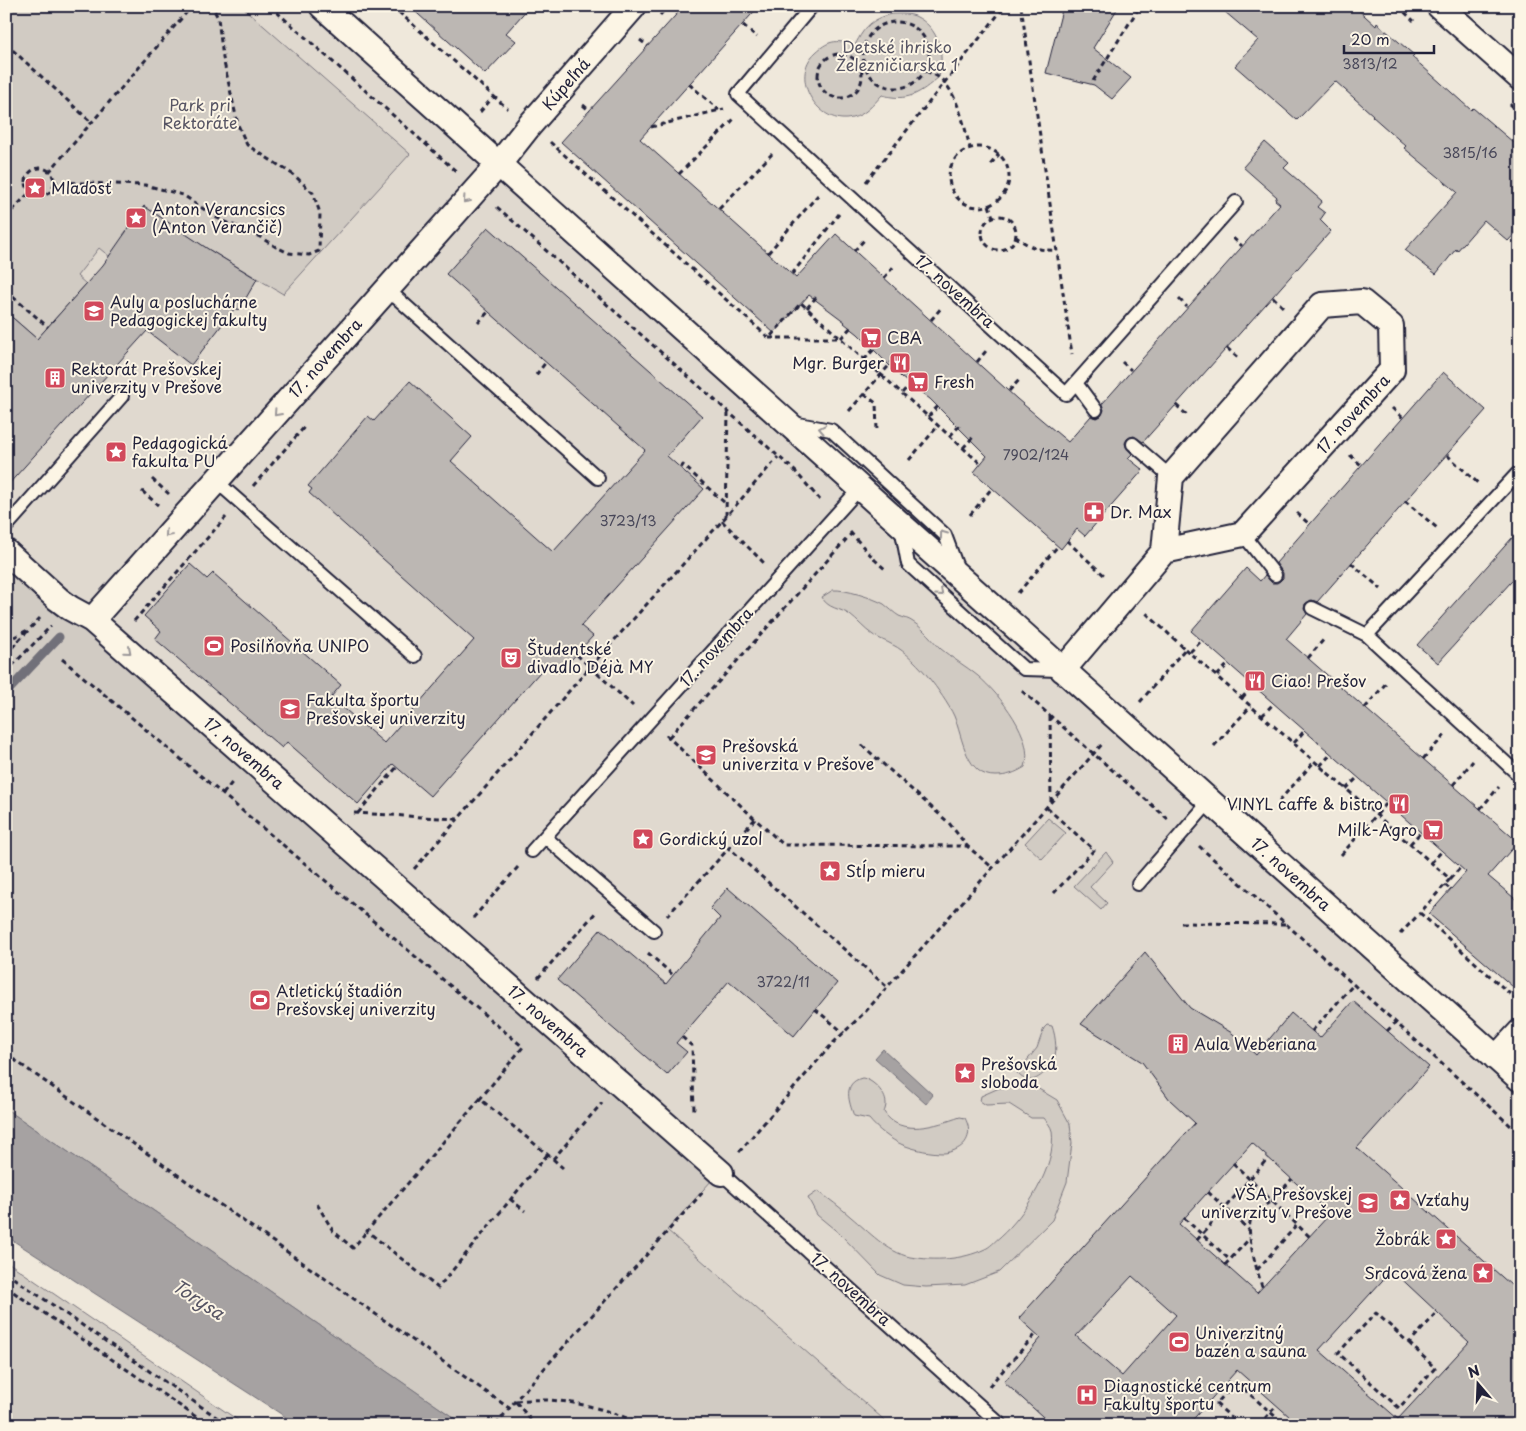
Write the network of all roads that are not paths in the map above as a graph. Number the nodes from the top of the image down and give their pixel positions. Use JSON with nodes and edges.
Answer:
{"nodes":[{"id":1,"x":322,"y":6,"type":"edge"},
{"id":2,"x":634,"y":6,"type":"edge"},
{"id":3,"x":812,"y":6,"type":"edge"},
{"id":4,"x":1438,"y":6,"type":"edge"},
{"id":5,"x":1520,"y":78,"type":"edge"},
{"id":6,"x":499,"y":164,"type":"junction"},
{"id":7,"x":1236,"y":202,"type":"dead end"},
{"id":8,"x":387,"y":289,"type":"junction"},
{"id":9,"x":1076,"y":383,"type":"junction"},
{"id":10,"x":122,"y":396,"type":"dead end"},
{"id":11,"x":1096,"y":410,"type":"dead end"},
{"id":12,"x":786,"y":422,"type":"junction"},
{"id":13,"x":1133,"y":444,"type":"dead end"},
{"id":14,"x":1518,"y":474,"type":"dead end"},
{"id":15,"x":1171,"y":477,"type":"junction"},
{"id":16,"x":598,"y":478,"type":"dead end"},
{"id":17,"x":216,"y":481,"type":"junction"},
{"id":18,"x":860,"y":488,"type":"junction"},
{"id":19,"x":901,"y":524,"type":"junction"},
{"id":20,"x":6,"y":527,"type":"edge"},
{"id":21,"x":1243,"y":534,"type":"junction"},
{"id":22,"x":1164,"y":551,"type":"junction"},
{"id":23,"x":6,"y":552,"type":"edge"},
{"id":24,"x":1275,"y":575,"type":"dead end"},
{"id":25,"x":961,"y":579,"type":"junction"},
{"id":26,"x":1312,"y":608,"type":"dead end"},
{"id":27,"x":92,"y":620,"type":"junction"},
{"id":28,"x":1367,"y":635,"type":"junction"},
{"id":29,"x":414,"y":656,"type":"dead end"},
{"id":30,"x":1063,"y":670,"type":"junction"},
{"id":31,"x":1517,"y":773,"type":"edge"},
{"id":32,"x":1210,"y":801,"type":"junction"},
{"id":33,"x":545,"y":837,"type":"junction"},
{"id":34,"x":532,"y":850,"type":"road end"},
{"id":35,"x":1138,"y":884,"type":"dead end"},
{"id":36,"x":654,"y":931,"type":"road end"},
{"id":37,"x":1520,"y":1032,"type":"edge"},
{"id":38,"x":1496,"y":1058,"type":"junction"},
{"id":39,"x":1520,"y":1078,"type":"edge"},
{"id":40,"x":721,"y":1172,"type":"joint"},
{"id":41,"x":1002,"y":1425,"type":"edge"}],
"edges":[{"from":1,"to":6,"type":"street","name":"17. novembra"},
{"from":2,"to":6,"type":"street","name":"Kúpeľná"},
{"from":3,"to":9,"type":"lane","name":"17. novembra"},
{"from":4,"to":5,"type":"street"},
{"from":6,"to":8,"type":"street","name":"17. novembra","one_way":true},
{"from":6,"to":12,"type":"street","name":"17. novembra"},
{"from":7,"to":9,"type":"lane"},
{"from":8,"to":16,"type":"lane"},
{"from":8,"to":17,"type":"street","name":"17. novembra","one_way":true},
{"from":9,"to":11,"type":"lane"},
{"from":10,"to":20,"type":"lane"},
{"from":12,"to":18,"type":"street","name":"17. novembra"},
{"from":25,"to":12,"type":"lane","one_way":true},
{"from":13,"to":15,"type":"lane"},
{"from":14,"to":28,"type":"lane"},
{"from":15,"to":21,"type":"street","name":"17. novembra"},
{"from":15,"to":22,"type":"street"},
{"from":17,"to":27,"type":"street","name":"17. novembra","one_way":true},
{"from":17,"to":29,"type":"lane"},
{"from":18,"to":19,"type":"street","name":"17. novembra"},
{"from":18,"to":33,"type":"lane","name":"17. novembra"},
{"from":19,"to":25,"type":"street","name":"17. novembra"},
{"from":19,"to":30,"type":"lane","one_way":true},
{"from":21,"to":22,"type":"street"},
{"from":21,"to":24,"type":"lane"},
{"from":22,"to":30,"type":"street"},
{"from":23,"to":27,"type":"street","name":"17. novembra"},
{"from":25,"to":30,"type":"street","name":"17. novembra"},
{"from":26,"to":28,"type":"lane"},
{"from":27,"to":40,"type":"street","name":"17. novembra","one_way":true},
{"from":28,"to":31,"type":"lane"},
{"from":30,"to":32,"type":"street","name":"17. novembra"},
{"from":32,"to":35,"type":"lane"},
{"from":32,"to":38,"type":"street","name":"17. novembra"},
{"from":33,"to":34,"type":"lane","name":"17. novembra"},
{"from":33,"to":36,"type":"lane"},
{"from":37,"to":38,"type":"street"},
{"from":38,"to":39,"type":"street","name":"17. novembra"},
{"from":40,"to":41,"type":"lane","name":"17. novembra"}]}
